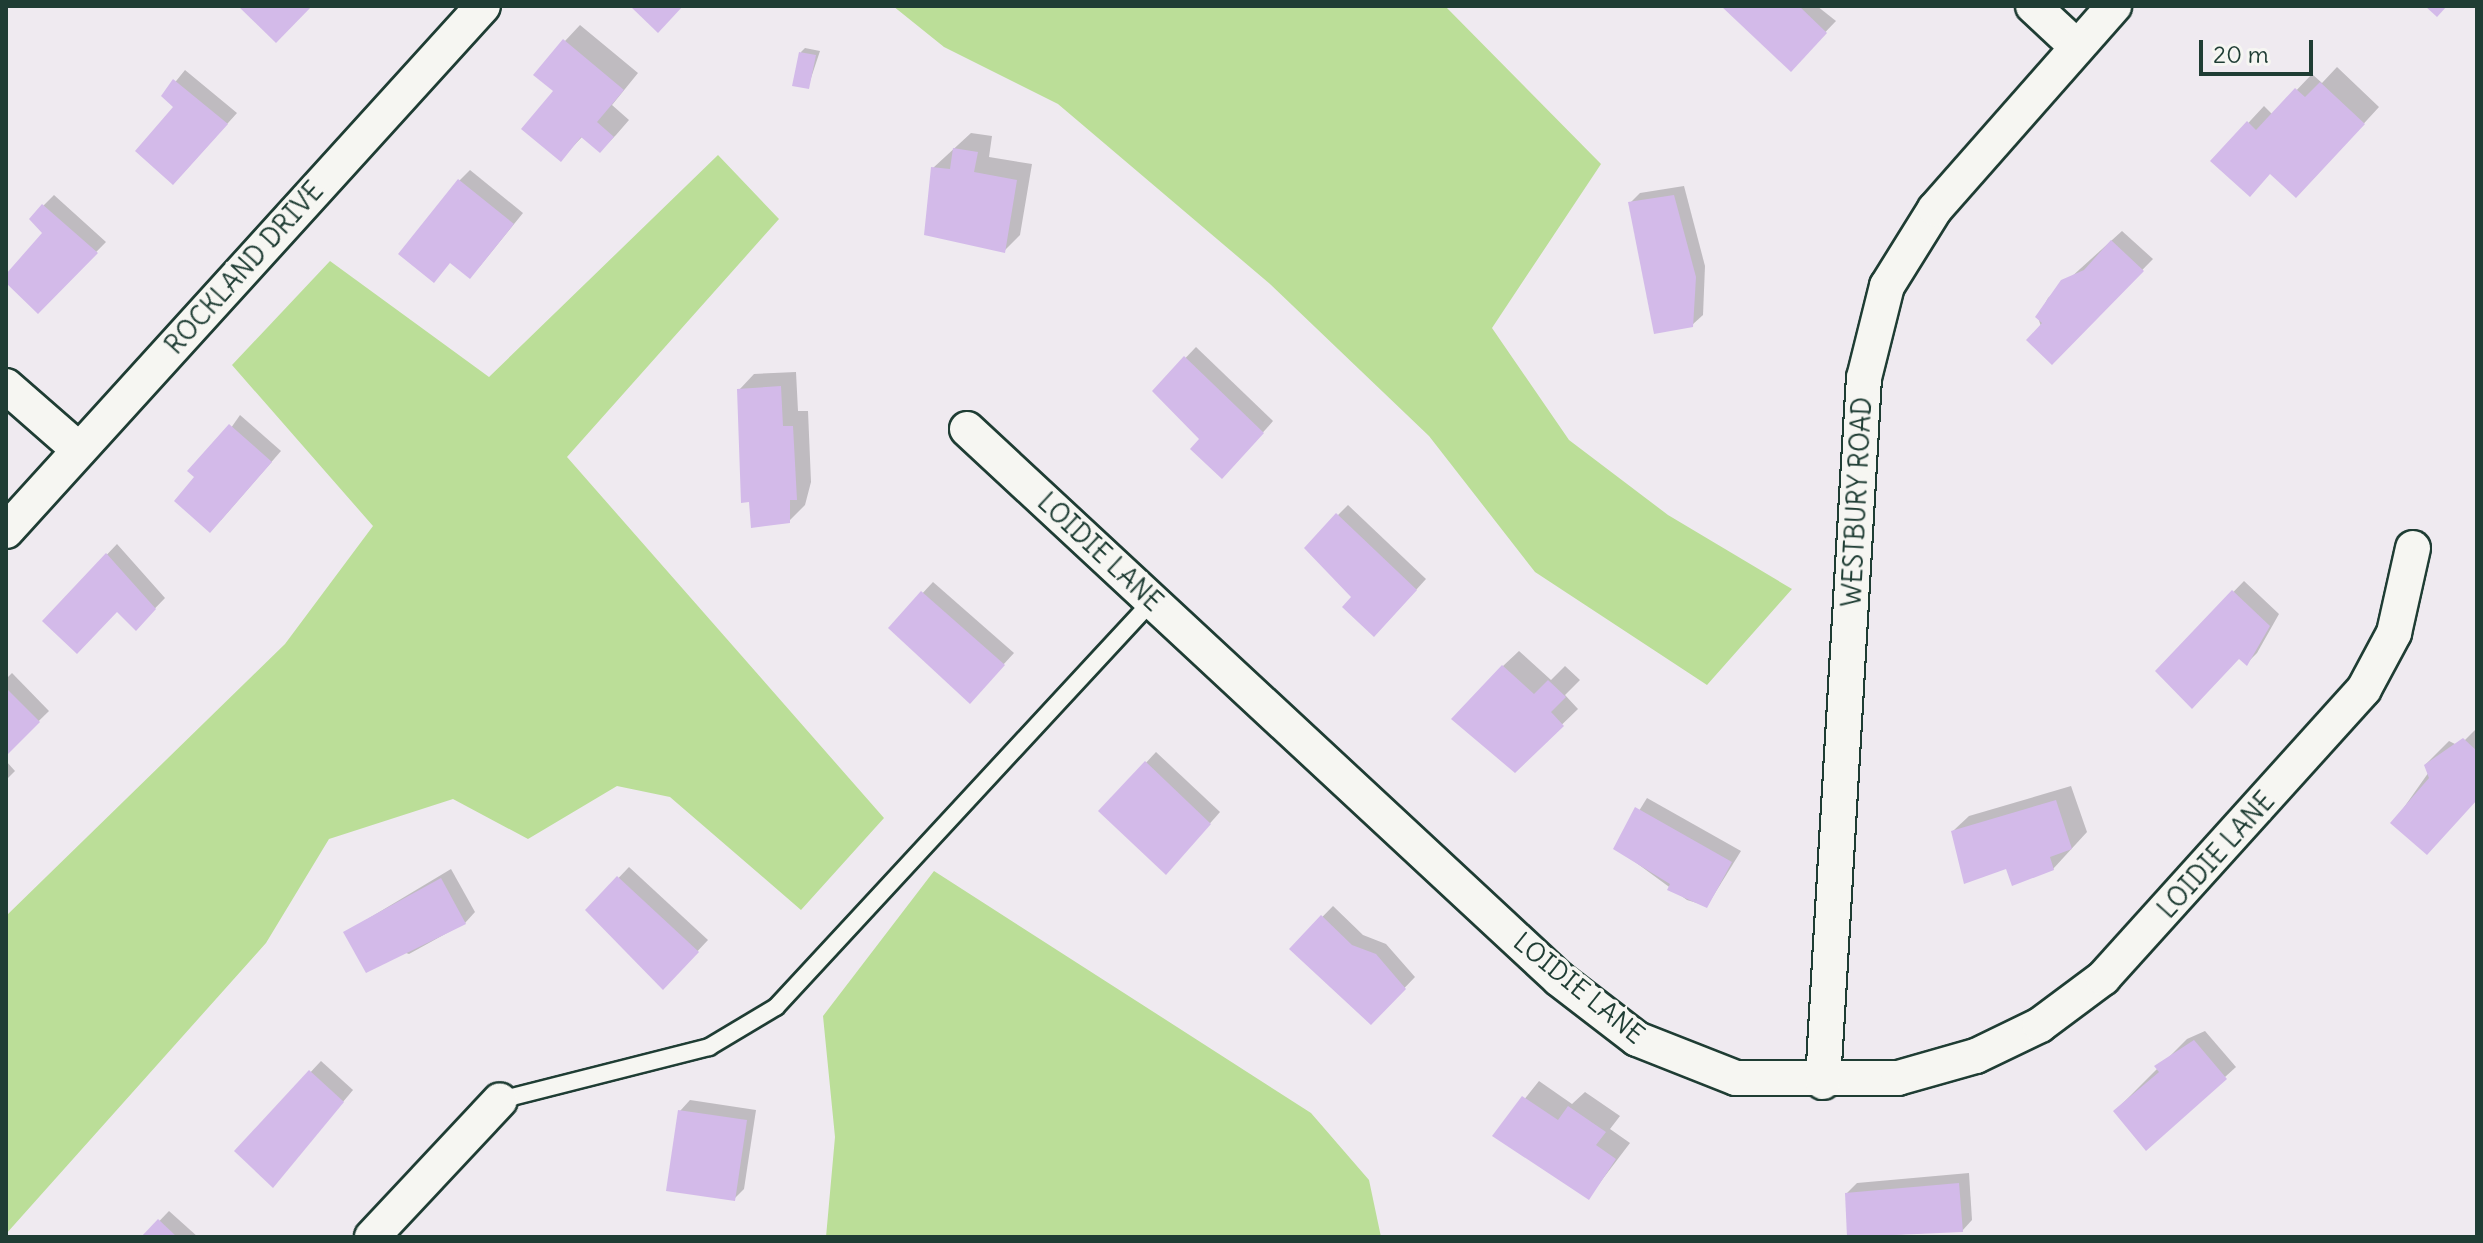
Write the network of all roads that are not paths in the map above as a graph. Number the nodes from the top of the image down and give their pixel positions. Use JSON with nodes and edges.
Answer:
{"nodes":[{"id":1,"x":483,"y":6,"type":"edge"},
{"id":2,"x":2033,"y":6,"type":"edge"},
{"id":3,"x":2114,"y":6,"type":"edge"},
{"id":4,"x":2077,"y":47,"type":"junction"},
{"id":5,"x":6,"y":386,"type":"edge"},
{"id":6,"x":967,"y":429,"type":"dead end"},
{"id":7,"x":79,"y":450,"type":"junction"},
{"id":8,"x":6,"y":531,"type":"edge"},
{"id":9,"x":2413,"y":548,"type":"dead end"},
{"id":10,"x":1153,"y":600,"type":"junction"},
{"id":11,"x":1823,"y":1082,"type":"junction"},
{"id":12,"x":500,"y":1100,"type":"joint"},
{"id":13,"x":372,"y":1237,"type":"edge"}],
"edges":[{"from":1,"to":7,"type":"street","name":"ROCKLAND DRIVE"},
{"from":2,"to":4,"type":"street"},
{"from":3,"to":4,"type":"street","name":"WESTBURY ROAD"},
{"from":4,"to":11,"type":"street","name":"WESTBURY ROAD"},
{"from":5,"to":7,"type":"street"},
{"from":6,"to":10,"type":"street","name":"LOIDIE LANE"},
{"from":7,"to":8,"type":"street","name":"ROCKLAND DRIVE"},
{"from":9,"to":11,"type":"street","name":"LOIDIE LANE"},
{"from":10,"to":11,"type":"street","name":"LOIDIE LANE"},
{"from":10,"to":12,"type":"lane"},
{"from":12,"to":13,"type":"street"}]}
